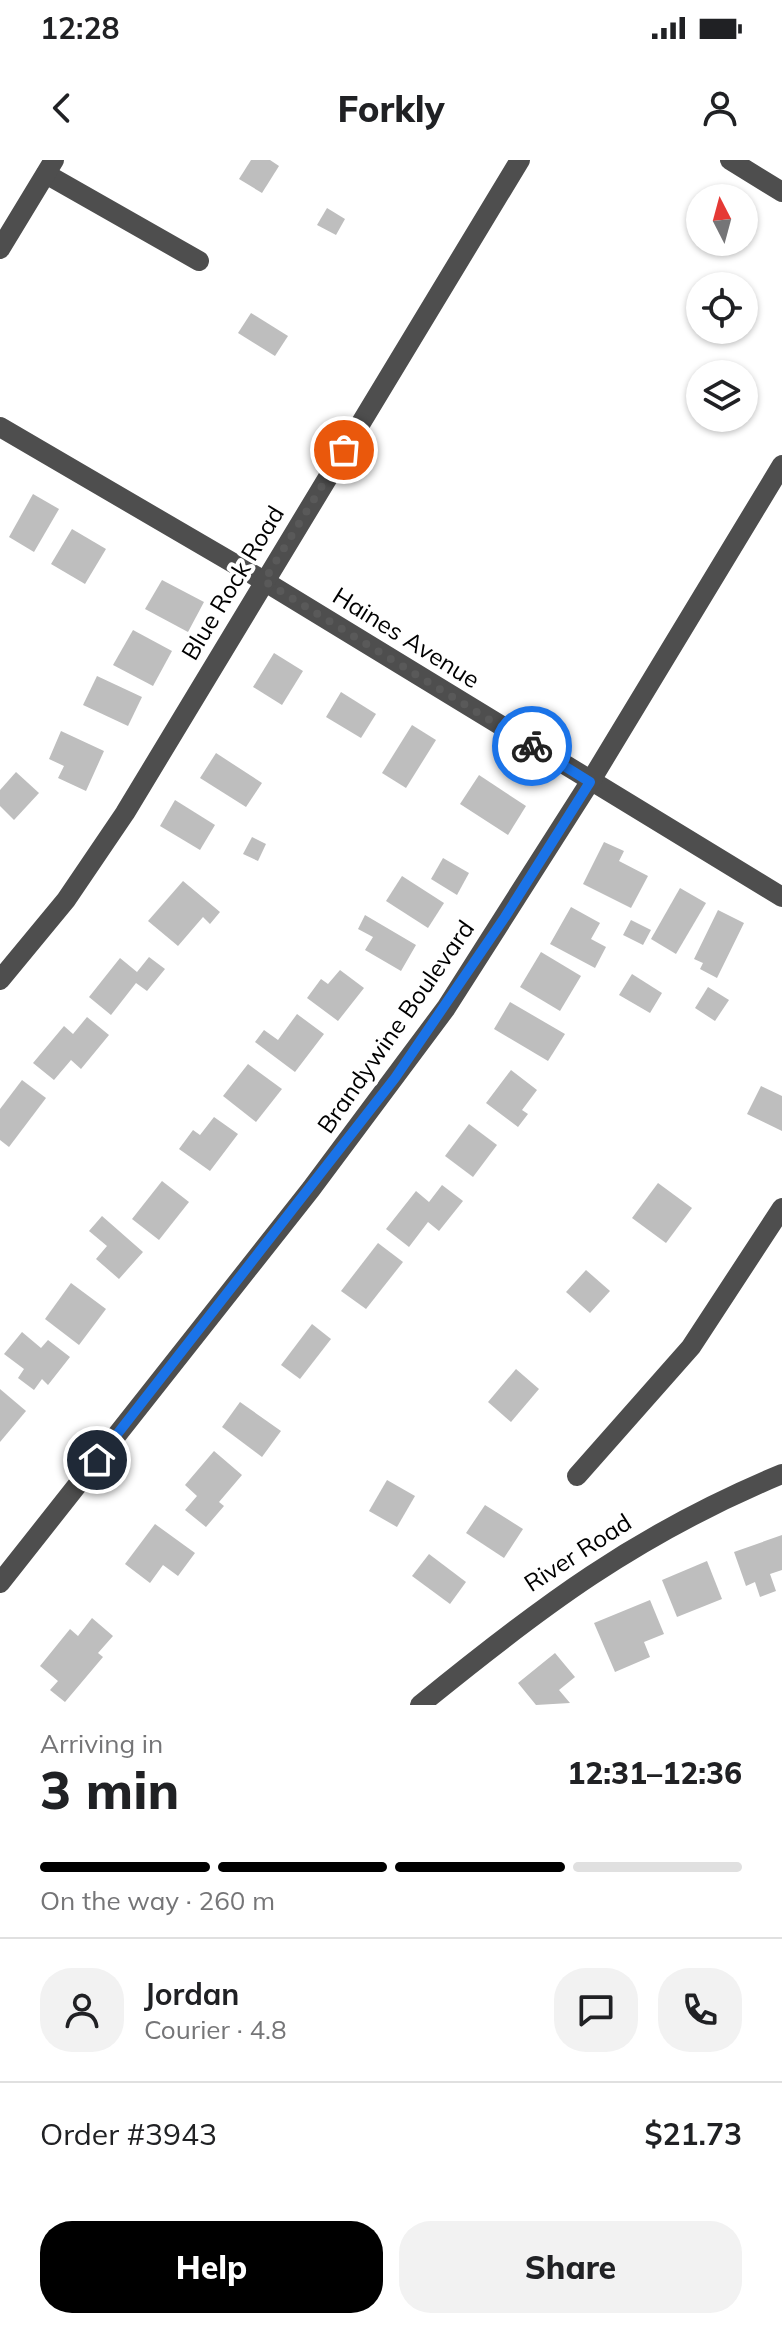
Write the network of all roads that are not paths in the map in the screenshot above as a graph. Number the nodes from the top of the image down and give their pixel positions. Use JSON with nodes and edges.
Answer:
{"nodes":[{"id":1,"x":520,"y":160,"type":"edge"},
{"id":2,"x":730,"y":160,"type":"edge"},
{"id":3,"x":50,"y":167,"type":"edge"},
{"id":4,"x":782,"y":192,"type":"edge"},
{"id":5,"x":0,"y":249,"type":"edge"},
{"id":6,"x":199,"y":261,"type":"dead end"},
{"id":7,"x":0,"y":427,"type":"edge"},
{"id":8,"x":782,"y":465,"type":"edge"},
{"id":9,"x":264,"y":581,"type":"junction"},
{"id":10,"x":590,"y":782,"type":"junction"},
{"id":11,"x":782,"y":897,"type":"edge"},
{"id":12,"x":0,"y":980,"type":"edge"},
{"id":13,"x":782,"y":1208,"type":"edge"},
{"id":14,"x":782,"y":1474,"type":"edge"},
{"id":15,"x":577,"y":1476,"type":"dead end"},
{"id":16,"x":0,"y":1583,"type":"edge"},
{"id":17,"x":420,"y":1705,"type":"edge"}],
"edges":[{"from":1,"to":9,"type":"street","name":"Blue Rock Road"},
{"from":2,"to":4,"type":"street"},
{"from":3,"to":5,"type":"street"},
{"from":3,"to":6,"type":"street"},
{"from":7,"to":9,"type":"street","name":"Haines Avenue"},
{"from":8,"to":10,"type":"street","name":"Brandywine Boulevard"},
{"from":9,"to":10,"type":"street","name":"Haines Avenue"},
{"from":9,"to":12,"type":"street","name":"Blue Rock Road"},
{"from":10,"to":11,"type":"street","name":"Haines Avenue"},
{"from":10,"to":16,"type":"street","name":"Brandywine Boulevard"},
{"from":13,"to":15,"type":"street"},
{"from":14,"to":17,"type":"street","name":"River Road"}]}
